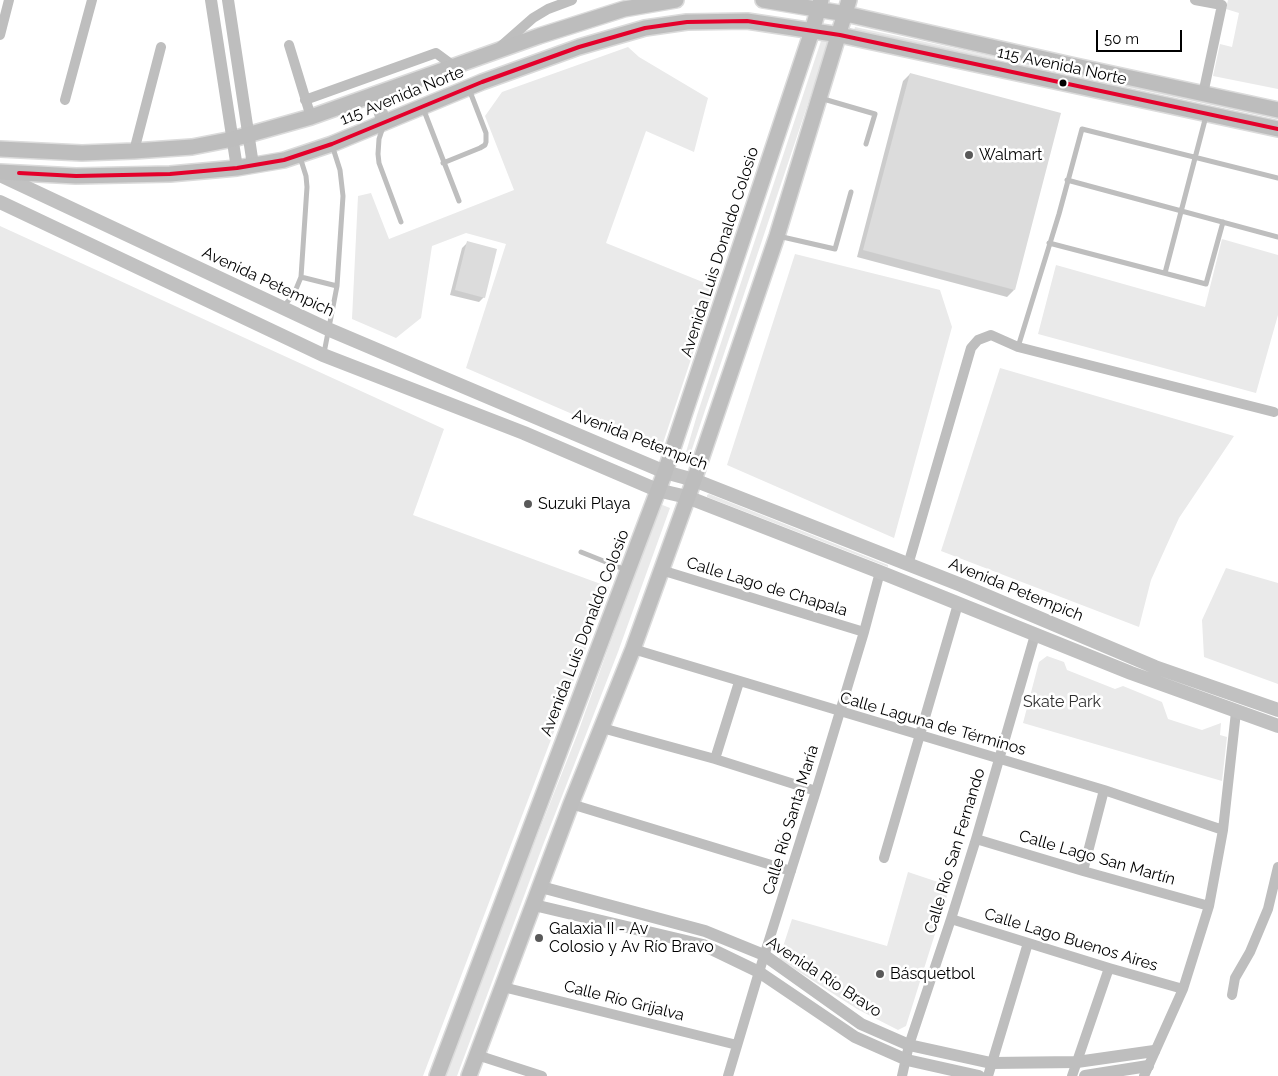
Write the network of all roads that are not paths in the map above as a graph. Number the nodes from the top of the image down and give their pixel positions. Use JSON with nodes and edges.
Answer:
{"nodes":[{"id":1,"x":9,"y":0,"type":"edge"},
{"id":2,"x":92,"y":0,"type":"edge"},
{"id":3,"x":211,"y":0,"type":"edge"},
{"id":4,"x":228,"y":0,"type":"edge"},
{"id":5,"x":572,"y":0,"type":"edge"},
{"id":6,"x":676,"y":0,"type":"edge"},
{"id":7,"x":763,"y":0,"type":"edge"},
{"id":8,"x":1195,"y":0,"type":"edge"},
{"id":9,"x":658,"y":1,"type":"edge"},
{"id":10,"x":819,"y":4,"type":"edge"},
{"id":11,"x":847,"y":7,"type":"edge"},
{"id":12,"x":812,"y":31,"type":"junction"},
{"id":13,"x":0,"y":35,"type":"edge"},
{"id":14,"x":840,"y":35,"type":"junction"},
{"id":15,"x":289,"y":45,"type":"dead end"},
{"id":16,"x":161,"y":47,"type":"dead end"},
{"id":17,"x":495,"y":52,"type":"junction"},
{"id":18,"x":455,"y":67,"type":"junction"},
{"id":19,"x":469,"y":88,"type":"junction"},
{"id":20,"x":375,"y":94,"type":"junction"},
{"id":21,"x":1203,"y":94,"type":"junction"},
{"id":22,"x":820,"y":98,"type":"junction"},
{"id":23,"x":65,"y":100,"type":"dead end"},
{"id":24,"x":305,"y":100,"type":"junction"},
{"id":25,"x":422,"y":107,"type":"junction"},
{"id":26,"x":1278,"y":110,"type":"edge"},
{"id":27,"x":1206,"y":115,"type":"junction"},
{"id":28,"x":311,"y":117,"type":"junction"},
{"id":29,"x":384,"y":123,"type":"junction"},
{"id":30,"x":1278,"y":130,"type":"edge"},
{"id":31,"x":248,"y":135,"type":"junction"},
{"id":32,"x":233,"y":139,"type":"junction"},
{"id":33,"x":332,"y":144,"type":"junction"},
{"id":34,"x":866,"y":144,"type":"dead end"},
{"id":35,"x":0,"y":149,"type":"edge"},
{"id":36,"x":134,"y":151,"type":"junction"},
{"id":37,"x":299,"y":156,"type":"junction"},
{"id":38,"x":1196,"y":158,"type":"junction"},
{"id":39,"x":443,"y":163,"type":"junction"},
{"id":40,"x":253,"y":165,"type":"junction"},
{"id":41,"x":237,"y":168,"type":"junction"},
{"id":42,"x":0,"y":174,"type":"edge"},
{"id":43,"x":1278,"y":178,"type":"edge"},
{"id":44,"x":1067,"y":180,"type":"junction"},
{"id":45,"x":851,"y":192,"type":"dead end"},
{"id":46,"x":459,"y":201,"type":"dead end"},
{"id":47,"x":0,"y":202,"type":"edge"},
{"id":48,"x":1180,"y":211,"type":"junction"},
{"id":49,"x":401,"y":222,"type":"dead end"},
{"id":50,"x":1223,"y":222,"type":"junction"},
{"id":51,"x":777,"y":236,"type":"junction"},
{"id":52,"x":1278,"y":237,"type":"edge"},
{"id":53,"x":1049,"y":243,"type":"junction"},
{"id":54,"x":1165,"y":273,"type":"junction"},
{"id":55,"x":301,"y":277,"type":"junction"},
{"id":56,"x":337,"y":286,"type":"junction"},
{"id":57,"x":283,"y":308,"type":"junction"},
{"id":58,"x":330,"y":330,"type":"junction"},
{"id":59,"x":1018,"y":346,"type":"junction"},
{"id":60,"x":324,"y":355,"type":"junction"},
{"id":61,"x":1274,"y":412,"type":"dead end"},
{"id":62,"x":665,"y":472,"type":"junction"},
{"id":63,"x":694,"y":480,"type":"junction"},
{"id":64,"x":657,"y":490,"type":"junction"},
{"id":65,"x":687,"y":497,"type":"junction"},
{"id":66,"x":581,"y":552,"type":"dead end"},
{"id":67,"x":908,"y":565,"type":"junction"},
{"id":68,"x":661,"y":570,"type":"junction"},
{"id":69,"x":629,"y":571,"type":"junction"},
{"id":70,"x":880,"y":572,"type":"junction"},
{"id":71,"x":958,"y":604,"type":"junction"},
{"id":72,"x":864,"y":632,"type":"junction"},
{"id":73,"x":1035,"y":635,"type":"junction"},
{"id":74,"x":633,"y":649,"type":"junction"},
{"id":75,"x":739,"y":682,"type":"junction"},
{"id":76,"x":1278,"y":710,"type":"edge"},
{"id":77,"x":839,"y":712,"type":"junction"},
{"id":78,"x":1236,"y":712,"type":"junction"},
{"id":79,"x":1278,"y":726,"type":"edge"},
{"id":80,"x":602,"y":728,"type":"junction"},
{"id":81,"x":919,"y":734,"type":"junction"},
{"id":82,"x":998,"y":758,"type":"junction"},
{"id":83,"x":715,"y":759,"type":"junction"},
{"id":84,"x":1104,"y":790,"type":"junction"},
{"id":85,"x":816,"y":791,"type":"junction"},
{"id":86,"x":571,"y":804,"type":"junction"},
{"id":87,"x":1223,"y":830,"type":"junction"},
{"id":88,"x":976,"y":839,"type":"junction"},
{"id":89,"x":884,"y":858,"type":"dead end"},
{"id":90,"x":1278,"y":867,"type":"edge"},
{"id":91,"x":791,"y":871,"type":"junction"},
{"id":92,"x":1083,"y":871,"type":"junction"},
{"id":93,"x":541,"y":887,"type":"junction"},
{"id":94,"x":534,"y":905,"type":"junction"},
{"id":95,"x":1209,"y":906,"type":"junction"},
{"id":96,"x":951,"y":919,"type":"junction"},
{"id":97,"x":1028,"y":942,"type":"junction"},
{"id":98,"x":764,"y":955,"type":"junction"},
{"id":99,"x":1109,"y":968,"type":"junction"},
{"id":100,"x":759,"y":972,"type":"junction"},
{"id":101,"x":503,"y":987,"type":"junction"},
{"id":102,"x":1183,"y":989,"type":"junction"},
{"id":103,"x":1232,"y":994,"type":"dead end"},
{"id":104,"x":737,"y":1045,"type":"junction"},
{"id":105,"x":909,"y":1045,"type":"junction"},
{"id":106,"x":1154,"y":1051,"type":"junction"},
{"id":107,"x":477,"y":1055,"type":"junction"},
{"id":108,"x":907,"y":1060,"type":"junction"},
{"id":109,"x":1077,"y":1062,"type":"junction"},
{"id":110,"x":991,"y":1063,"type":"junction"},
{"id":111,"x":1146,"y":1071,"type":"edge"},
{"id":112,"x":437,"y":1076,"type":"edge"},
{"id":113,"x":469,"y":1076,"type":"edge"},
{"id":114,"x":542,"y":1076,"type":"edge"},
{"id":115,"x":728,"y":1076,"type":"edge"},
{"id":116,"x":902,"y":1076,"type":"edge"},
{"id":117,"x":979,"y":1076,"type":"edge"},
{"id":118,"x":988,"y":1076,"type":"edge"},
{"id":119,"x":1072,"y":1076,"type":"edge"},
{"id":120,"x":1085,"y":1076,"type":"edge"}],
"edges":[{"from":1,"to":13,"type":"street"},
{"from":2,"to":23,"type":"street"},
{"from":3,"to":32,"type":"street"},
{"from":4,"to":31,"type":"street"},
{"from":5,"to":17,"type":"street"},
{"from":6,"to":9,"type":"main road","name":"115 Avenida Norte"},
{"from":7,"to":10,"type":"main road"},
{"from":8,"to":21,"type":"street"},
{"from":9,"to":17,"type":"main road","name":"115 Avenida Norte"},
{"from":10,"to":11,"type":"main road","name":"115 Avenida Norte"},
{"from":10,"to":12,"type":"main road","name":"Avenida Luis Donaldo Colosio"},
{"from":11,"to":14,"type":"main road"},
{"from":11,"to":21,"type":"main road","name":"115 Avenida Norte"},
{"from":12,"to":14,"type":"main road","name":"115 Avenida Norte"},
{"from":12,"to":19,"type":"main road","name":"115 Avenida Norte"},
{"from":12,"to":62,"type":"main road","name":"Avenida Luis Donaldo Colosio"},
{"from":14,"to":22,"type":"main road"},
{"from":14,"to":27,"type":"main road","name":"115 Avenida Norte"},
{"from":15,"to":24,"type":"street"},
{"from":16,"to":36,"type":"street"},
{"from":17,"to":18,"type":"main road","name":"115 Avenida Norte"},
{"from":18,"to":20,"type":"main road","name":"115 Avenida Norte"},
{"from":18,"to":24,"type":"street"},
{"from":19,"to":25,"type":"main road","name":"115 Avenida Norte"},
{"from":19,"to":39,"type":"lane"},
{"from":20,"to":28,"type":"main road","name":"115 Avenida Norte"},
{"from":20,"to":29,"type":"main road"},
{"from":21,"to":26,"type":"main road","name":"115 Avenida Norte"},
{"from":22,"to":34,"type":"lane"},
{"from":22,"to":51,"type":"main road"},
{"from":24,"to":28,"type":"street"},
{"from":25,"to":29,"type":"main road","name":"115 Avenida Norte"},
{"from":25,"to":39,"type":"lane"},
{"from":27,"to":30,"type":"main road","name":"115 Avenida Norte"},
{"from":27,"to":38,"type":"lane"},
{"from":28,"to":31,"type":"main road","name":"115 Avenida Norte"},
{"from":29,"to":33,"type":"main road","name":"115 Avenida Norte"},
{"from":29,"to":49,"type":"lane"},
{"from":31,"to":32,"type":"main road","name":"115 Avenida Norte"},
{"from":31,"to":40,"type":"street"},
{"from":32,"to":36,"type":"main road","name":"115 Avenida Norte"},
{"from":32,"to":41,"type":"street"},
{"from":33,"to":37,"type":"main road","name":"115 Avenida Norte"},
{"from":33,"to":56,"type":"lane"},
{"from":35,"to":36,"type":"main road","name":"115 Avenida Norte"},
{"from":37,"to":40,"type":"main road","name":"115 Avenida Norte"},
{"from":37,"to":55,"type":"lane"},
{"from":38,"to":43,"type":"lane"},
{"from":38,"to":44,"type":"lane"},
{"from":38,"to":48,"type":"lane"},
{"from":39,"to":46,"type":"lane"},
{"from":40,"to":41,"type":"main road","name":"115 Avenida Norte"},
{"from":41,"to":42,"type":"main road","name":"115 Avenida Norte"},
{"from":42,"to":57,"type":"main road","name":"Avenida Petempich"},
{"from":44,"to":48,"type":"lane"},
{"from":44,"to":53,"type":"lane"},
{"from":45,"to":51,"type":"lane"},
{"from":47,"to":60,"type":"main road"},
{"from":48,"to":50,"type":"lane"},
{"from":48,"to":54,"type":"lane"},
{"from":50,"to":52,"type":"lane"},
{"from":50,"to":54,"type":"lane"},
{"from":51,"to":63,"type":"main road"},
{"from":53,"to":54,"type":"lane"},
{"from":53,"to":59,"type":"lane"},
{"from":55,"to":56,"type":"lane"},
{"from":55,"to":57,"type":"lane"},
{"from":56,"to":58,"type":"lane"},
{"from":57,"to":58,"type":"main road","name":"Avenida Petempich"},
{"from":58,"to":60,"type":"lane"},
{"from":58,"to":62,"type":"main road","name":"Avenida Petempich"},
{"from":59,"to":61,"type":"street"},
{"from":59,"to":67,"type":"street"},
{"from":60,"to":64,"type":"main road"},
{"from":62,"to":63,"type":"main road","name":"Avenida Petempich"},
{"from":62,"to":64,"type":"main road","name":"Avenida Luis Donaldo Colosio"},
{"from":63,"to":65,"type":"main road"},
{"from":63,"to":67,"type":"main road","name":"Avenida Petempich"},
{"from":64,"to":65,"type":"main road"},
{"from":64,"to":69,"type":"main road","name":"Avenida Luis Donaldo Colosio"},
{"from":65,"to":68,"type":"main road"},
{"from":65,"to":70,"type":"main road"},
{"from":66,"to":69,"type":"lane"},
{"from":67,"to":76,"type":"main road","name":"Avenida Petempich"},
{"from":68,"to":72,"type":"street","name":"Calle Lago de Chapala"},
{"from":68,"to":74,"type":"main road"},
{"from":69,"to":112,"type":"main road","name":"Avenida Luis Donaldo Colosio"},
{"from":70,"to":71,"type":"main road"},
{"from":70,"to":72,"type":"street","name":"Calle Río Santa María"},
{"from":71,"to":73,"type":"main road"},
{"from":71,"to":81,"type":"street"},
{"from":72,"to":77,"type":"street","name":"Calle Río Santa María"},
{"from":73,"to":78,"type":"main road"},
{"from":73,"to":82,"type":"street","name":"Calle Río San Fernando"},
{"from":74,"to":75,"type":"street","name":"Calle Laguna de Términos"},
{"from":74,"to":80,"type":"main road"},
{"from":75,"to":77,"type":"street","name":"Calle Laguna de Términos"},
{"from":75,"to":83,"type":"street"},
{"from":77,"to":81,"type":"street","name":"Calle Laguna de Términos"},
{"from":77,"to":85,"type":"street","name":"Calle Río Santa María"},
{"from":78,"to":79,"type":"main road"},
{"from":78,"to":87,"type":"street"},
{"from":80,"to":83,"type":"street"},
{"from":80,"to":86,"type":"main road"},
{"from":81,"to":82,"type":"street","name":"Calle Laguna de Términos"},
{"from":81,"to":89,"type":"street"},
{"from":82,"to":84,"type":"street","name":"Calle Laguna de Términos"},
{"from":82,"to":88,"type":"street","name":"Calle Río San Fernando"},
{"from":83,"to":85,"type":"street"},
{"from":84,"to":87,"type":"street","name":"Calle Laguna de Términos"},
{"from":84,"to":92,"type":"street"},
{"from":85,"to":91,"type":"street","name":"Calle Río Santa María"},
{"from":86,"to":91,"type":"street"},
{"from":86,"to":93,"type":"main road"},
{"from":87,"to":95,"type":"street"},
{"from":88,"to":92,"type":"street","name":"Calle Lago San Martín"},
{"from":88,"to":96,"type":"street","name":"Calle Río San Fernando"},
{"from":90,"to":103,"type":"street"},
{"from":91,"to":98,"type":"street","name":"Calle Río Santa María"},
{"from":92,"to":95,"type":"street","name":"Calle Lago San Martín"},
{"from":93,"to":94,"type":"main road"},
{"from":93,"to":98,"type":"street","name":"Avenida Río Bravo"},
{"from":94,"to":100,"type":"street","name":"Avenida Río Bravo"},
{"from":94,"to":101,"type":"main road"},
{"from":95,"to":102,"type":"street"},
{"from":96,"to":97,"type":"street","name":"Calle Lago Buenos Aires"},
{"from":96,"to":105,"type":"street","name":"Calle Río San Fernando"},
{"from":97,"to":99,"type":"street","name":"Calle Lago Buenos Aires"},
{"from":97,"to":110,"type":"street"},
{"from":98,"to":100,"type":"street","name":"Calle Río Santa María"},
{"from":98,"to":105,"type":"street","name":"Avenida Río Bravo"},
{"from":99,"to":102,"type":"street","name":"Calle Lago Buenos Aires"},
{"from":99,"to":109,"type":"street"},
{"from":100,"to":104,"type":"street","name":"Calle Río Santa María"},
{"from":100,"to":108,"type":"street","name":"Avenida Río Bravo"},
{"from":101,"to":104,"type":"street","name":"Calle Río Grijalva"},
{"from":101,"to":107,"type":"main road"},
{"from":102,"to":106,"type":"street"},
{"from":104,"to":115,"type":"street","name":"Calle Río Santa María"},
{"from":105,"to":108,"type":"street","name":"Calle Río San Fernando"},
{"from":105,"to":110,"type":"street","name":"Avenida Río Bravo"},
{"from":106,"to":109,"type":"street","name":"Avenida Río Bravo"},
{"from":106,"to":111,"type":"street"},
{"from":107,"to":113,"type":"main road"},
{"from":107,"to":114,"type":"street"},
{"from":108,"to":116,"type":"street","name":"Calle Río San Fernando"},
{"from":108,"to":117,"type":"street","name":"Avenida Río Bravo"},
{"from":109,"to":110,"type":"street","name":"Avenida Río Bravo"},
{"from":109,"to":119,"type":"street"},
{"from":110,"to":118,"type":"street"},
{"from":111,"to":120,"type":"street"}]}
